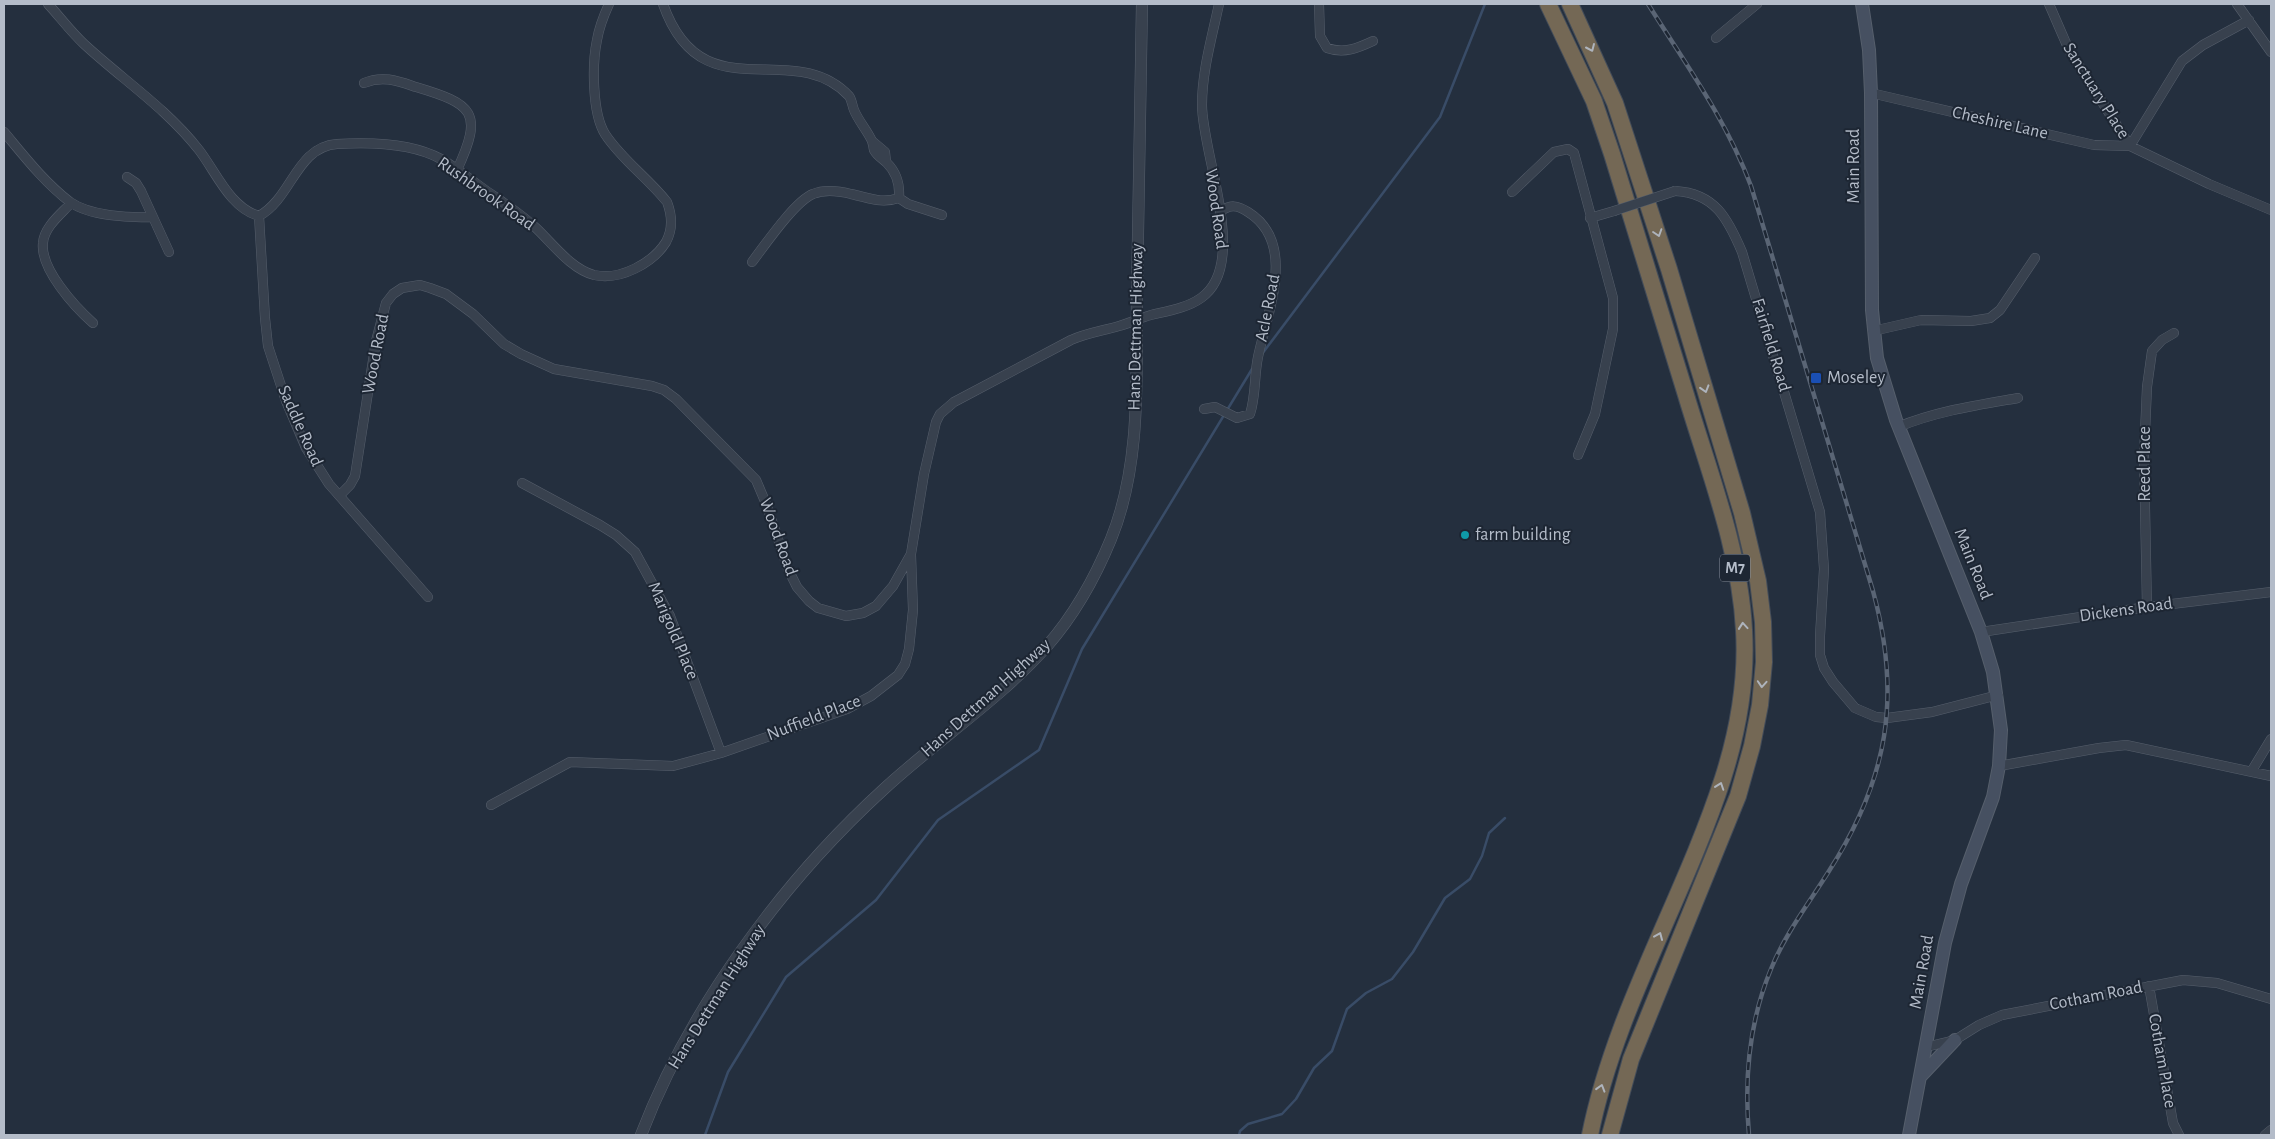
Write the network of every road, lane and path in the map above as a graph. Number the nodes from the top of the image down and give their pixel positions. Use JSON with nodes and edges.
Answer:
{"nodes":[{"id":1,"x":48,"y":4,"type":"edge"},
{"id":2,"x":607,"y":4,"type":"edge"},
{"id":3,"x":663,"y":4,"type":"edge"},
{"id":4,"x":1142,"y":4,"type":"edge"},
{"id":5,"x":1219,"y":4,"type":"edge"},
{"id":6,"x":1320,"y":4,"type":"edge"},
{"id":7,"x":1548,"y":4,"type":"edge"},
{"id":8,"x":1570,"y":4,"type":"edge"},
{"id":9,"x":1757,"y":4,"type":"edge"},
{"id":10,"x":1862,"y":4,"type":"edge"},
{"id":11,"x":2049,"y":4,"type":"edge"},
{"id":12,"x":2237,"y":4,"type":"edge"},
{"id":13,"x":2249,"y":20,"type":"junction"},
{"id":14,"x":1716,"y":38,"type":"dead end"},
{"id":15,"x":1373,"y":41,"type":"dead end"},
{"id":16,"x":2271,"y":52,"type":"edge"},
{"id":17,"x":364,"y":84,"type":"dead end"},
{"id":18,"x":1871,"y":93,"type":"junction"},
{"id":19,"x":4,"y":132,"type":"edge"},
{"id":20,"x":2130,"y":146,"type":"junction"},
{"id":21,"x":457,"y":170,"type":"junction"},
{"id":22,"x":128,"y":177,"type":"dead end"},
{"id":23,"x":1512,"y":192,"type":"dead end"},
{"id":24,"x":899,"y":198,"type":"junction"},
{"id":25,"x":71,"y":203,"type":"junction"},
{"id":26,"x":2271,"y":210,"type":"edge"},
{"id":27,"x":1220,"y":212,"type":"junction"},
{"id":28,"x":942,"y":215,"type":"dead end"},
{"id":29,"x":259,"y":216,"type":"junction"},
{"id":30,"x":152,"y":217,"type":"junction"},
{"id":31,"x":1590,"y":218,"type":"junction"},
{"id":32,"x":170,"y":252,"type":"dead end"},
{"id":33,"x":2035,"y":258,"type":"dead end"},
{"id":34,"x":752,"y":262,"type":"dead end"},
{"id":35,"x":1137,"y":319,"type":"junction"},
{"id":36,"x":92,"y":323,"type":"dead end"},
{"id":37,"x":1873,"y":331,"type":"junction"},
{"id":38,"x":2174,"y":333,"type":"dead end"},
{"id":39,"x":2018,"y":398,"type":"dead end"},
{"id":40,"x":1204,"y":409,"type":"dead end"},
{"id":41,"x":1898,"y":427,"type":"junction"},
{"id":42,"x":1578,"y":455,"type":"dead end"},
{"id":43,"x":522,"y":483,"type":"dead end"},
{"id":44,"x":340,"y":495,"type":"junction"},
{"id":45,"x":911,"y":554,"type":"junction"},
{"id":46,"x":2271,"y":592,"type":"edge"},
{"id":47,"x":428,"y":597,"type":"dead end"},
{"id":48,"x":2147,"y":607,"type":"junction"},
{"id":49,"x":1981,"y":632,"type":"junction"},
{"id":50,"x":1998,"y":694,"type":"junction"},
{"id":51,"x":2271,"y":740,"type":"edge"},
{"id":52,"x":721,"y":753,"type":"junction"},
{"id":53,"x":2000,"y":766,"type":"junction"},
{"id":54,"x":2251,"y":772,"type":"junction"},
{"id":55,"x":2271,"y":776,"type":"edge"},
{"id":56,"x":491,"y":804,"type":"dead end"},
{"id":57,"x":2148,"y":986,"type":"junction"},
{"id":58,"x":2271,"y":999,"type":"edge"},
{"id":59,"x":1955,"y":1040,"type":"junction"},
{"id":60,"x":1926,"y":1047,"type":"junction"},
{"id":61,"x":1921,"y":1076,"type":"junction"},
{"id":62,"x":2271,"y":1130,"type":"edge"},
{"id":63,"x":641,"y":1135,"type":"edge"},
{"id":64,"x":1590,"y":1135,"type":"edge"},
{"id":65,"x":1610,"y":1135,"type":"edge"},
{"id":66,"x":1909,"y":1135,"type":"edge"},
{"id":67,"x":2179,"y":1135,"type":"edge"},
{"id":68,"x":2265,"y":1135,"type":"edge"}],
"edges":[{"from":1,"to":29,"type":"street"},
{"from":2,"to":21,"type":"street","name":"Rushbrook Road"},
{"from":3,"to":24,"type":"street"},
{"from":4,"to":35,"type":"street","name":"Hans Dettman Highway"},
{"from":5,"to":27,"type":"street","name":"Wood Road"},
{"from":6,"to":15,"type":"street"},
{"from":64,"to":7,"type":"highway","number":"M7","one_way":true},
{"from":8,"to":65,"type":"highway","number":"M7","one_way":true},
{"from":9,"to":14,"type":"street"},
{"from":10,"to":18,"type":"main road","name":"Main Road"},
{"from":11,"to":20,"type":"street","name":"Sanctuary Place"},
{"from":12,"to":13,"type":"street"},
{"from":13,"to":16,"type":"street"},
{"from":13,"to":20,"type":"street"},
{"from":17,"to":21,"type":"street"},
{"from":18,"to":20,"type":"street","name":"Cheshire Lane"},
{"from":18,"to":37,"type":"main road","name":"Main Road"},
{"from":19,"to":25,"type":"street"},
{"from":20,"to":26,"type":"street","name":"Sanctuary Place"},
{"from":21,"to":29,"type":"street","name":"Rushbrook Road"},
{"from":22,"to":30,"type":"street"},
{"from":23,"to":31,"type":"street"},
{"from":24,"to":28,"type":"street"},
{"from":24,"to":34,"type":"street"},
{"from":25,"to":30,"type":"street"},
{"from":25,"to":36,"type":"street"},
{"from":27,"to":35,"type":"street","name":"Wood Road"},
{"from":27,"to":40,"type":"street","name":"Acle Road"},
{"from":29,"to":44,"type":"street","name":"Saddle Road"},
{"from":30,"to":32,"type":"street"},
{"from":31,"to":42,"type":"street"},
{"from":31,"to":50,"type":"street","name":"Fairfield Road","bridge":true},
{"from":33,"to":37,"type":"street"},
{"from":35,"to":45,"type":"street","name":"Wood Road"},
{"from":35,"to":63,"type":"street","name":"Hans Dettman Highway"},
{"from":37,"to":41,"type":"main road","name":"Main Road"},
{"from":38,"to":48,"type":"street","name":"Reed Place"},
{"from":39,"to":41,"type":"street"},
{"from":41,"to":49,"type":"main road","name":"Main Road"},
{"from":43,"to":52,"type":"street","name":"Marigold Place"},
{"from":44,"to":45,"type":"street","name":"Wood Road"},
{"from":44,"to":47,"type":"street","name":"Saddle Road"},
{"from":45,"to":52,"type":"street","name":"Nuffield Place"},
{"from":46,"to":48,"type":"street","name":"Dickens Road"},
{"from":48,"to":49,"type":"street","name":"Dickens Road"},
{"from":49,"to":50,"type":"main road","name":"Main Road"},
{"from":50,"to":53,"type":"main road","name":"Main Road"},
{"from":51,"to":54,"type":"street"},
{"from":52,"to":56,"type":"street","name":"Nuffield Place"},
{"from":53,"to":54,"type":"street"},
{"from":53,"to":60,"type":"main road","name":"Main Road"},
{"from":54,"to":55,"type":"street"},
{"from":57,"to":58,"type":"street","name":"Cotham Road"},
{"from":57,"to":59,"type":"street","name":"Cotham Road"},
{"from":57,"to":67,"type":"street","name":"Cotham Place"},
{"from":59,"to":60,"type":"street","name":"Cotham Road"},
{"from":59,"to":61,"type":"main road"},
{"from":60,"to":61,"type":"main road","name":"Main Road"},
{"from":61,"to":66,"type":"main road","name":"Main Road"},
{"from":62,"to":68,"type":"street"}]}
